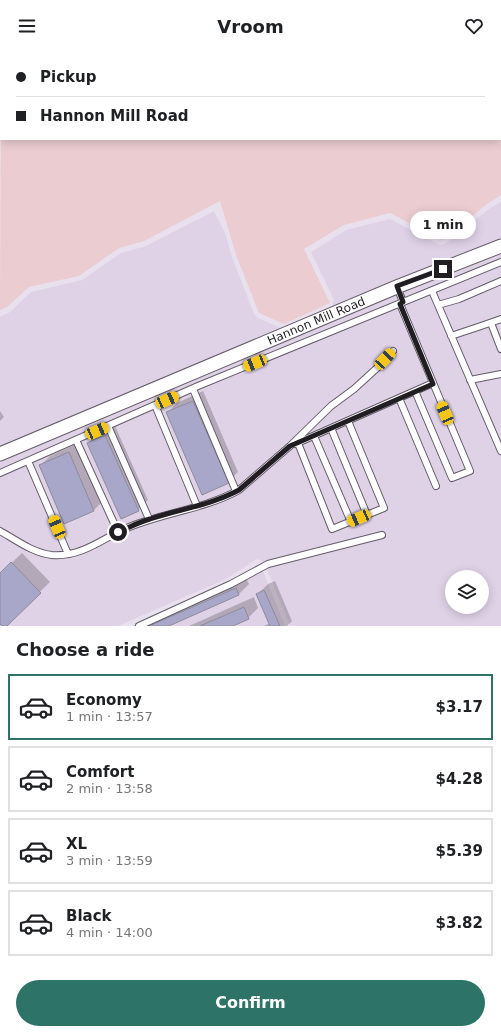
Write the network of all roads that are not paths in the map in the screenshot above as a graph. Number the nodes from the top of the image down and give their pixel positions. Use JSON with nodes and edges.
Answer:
{"nodes":[{"id":1,"x":501,"y":246,"type":"edge"},
{"id":2,"x":501,"y":262,"type":"edge"},
{"id":3,"x":501,"y":281,"type":"edge"},
{"id":4,"x":397,"y":286,"type":"junction"},
{"id":5,"x":432,"y":291,"type":"junction"},
{"id":6,"x":401,"y":303,"type":"junction"},
{"id":7,"x":438,"y":305,"type":"junction"},
{"id":8,"x":501,"y":319,"type":"edge"},
{"id":9,"x":490,"y":323,"type":"junction"},
{"id":10,"x":451,"y":336,"type":"junction"},
{"id":11,"x":501,"y":349,"type":"edge"},
{"id":12,"x":393,"y":351,"type":"dead end"},
{"id":13,"x":501,"y":374,"type":"edge"},
{"id":14,"x":470,"y":380,"type":"junction"},
{"id":15,"x":433,"y":384,"type":"junction"},
{"id":16,"x":193,"y":389,"type":"junction"},
{"id":17,"x":415,"y":392,"type":"junction"},
{"id":18,"x":399,"y":398,"type":"junction"},
{"id":19,"x":155,"y":405,"type":"junction"},
{"id":20,"x":348,"y":421,"type":"junction"},
{"id":21,"x":108,"y":426,"type":"junction"},
{"id":22,"x":331,"y":428,"type":"junction"},
{"id":23,"x":314,"y":436,"type":"junction"},
{"id":24,"x":76,"y":440,"type":"junction"},
{"id":25,"x":298,"y":443,"type":"junction"},
{"id":26,"x":290,"y":446,"type":"junction"},
{"id":27,"x":501,"y":451,"type":"edge"},
{"id":28,"x":0,"y":454,"type":"edge"},
{"id":29,"x":28,"y":461,"type":"junction"},
{"id":30,"x":0,"y":474,"type":"edge"},
{"id":31,"x":436,"y":486,"type":"dead end"},
{"id":32,"x":236,"y":491,"type":"junction"},
{"id":33,"x":197,"y":506,"type":"junction"},
{"id":34,"x":368,"y":514,"type":"junction"},
{"id":35,"x":149,"y":519,"type":"junction"},
{"id":36,"x":351,"y":522,"type":"junction"},
{"id":37,"x":0,"y":531,"type":"edge"},
{"id":38,"x":118,"y":532,"type":"junction"},
{"id":39,"x":382,"y":535,"type":"dead end"},
{"id":40,"x":68,"y":554,"type":"junction"},
{"id":41,"x":139,"y":626,"type":"edge"}],
"edges":[{"from":1,"to":4,"type":"street","name":"Hannon Mill Road"},
{"from":2,"to":5,"type":"lane"},
{"from":3,"to":7,"type":"lane"},
{"from":4,"to":6,"type":"lane"},
{"from":4,"to":28,"type":"street","name":"Hannon Mill Road"},
{"from":5,"to":6,"type":"lane"},
{"from":5,"to":7,"type":"lane"},
{"from":6,"to":15,"type":"lane"},
{"from":6,"to":16,"type":"lane"},
{"from":7,"to":10,"type":"lane"},
{"from":8,"to":9,"type":"lane"},
{"from":9,"to":10,"type":"lane"},
{"from":9,"to":11,"type":"lane"},
{"from":10,"to":14,"type":"lane"},
{"from":12,"to":26,"type":"lane"},
{"from":13,"to":14,"type":"lane"},
{"from":14,"to":27,"type":"lane"},
{"from":15,"to":17,"type":"lane"},
{"from":15,"to":17,"type":"lane"},
{"from":16,"to":19,"type":"lane"},
{"from":16,"to":32,"type":"lane"},
{"from":17,"to":18,"type":"lane"},
{"from":18,"to":20,"type":"lane"},
{"from":18,"to":31,"type":"lane"},
{"from":19,"to":21,"type":"lane"},
{"from":19,"to":33,"type":"lane"},
{"from":20,"to":22,"type":"lane"},
{"from":20,"to":34,"type":"lane"},
{"from":21,"to":24,"type":"lane"},
{"from":21,"to":35,"type":"lane"},
{"from":22,"to":23,"type":"lane"},
{"from":22,"to":34,"type":"lane"},
{"from":23,"to":25,"type":"lane"},
{"from":23,"to":36,"type":"lane"},
{"from":24,"to":29,"type":"lane"},
{"from":24,"to":38,"type":"lane"},
{"from":25,"to":26,"type":"lane"},
{"from":25,"to":36,"type":"lane"},
{"from":26,"to":32,"type":"lane"},
{"from":29,"to":30,"type":"lane"},
{"from":29,"to":40,"type":"lane"},
{"from":32,"to":33,"type":"lane"},
{"from":33,"to":35,"type":"lane"},
{"from":34,"to":36,"type":"lane"},
{"from":35,"to":38,"type":"lane"},
{"from":37,"to":40,"type":"lane"},
{"from":38,"to":40,"type":"lane"},
{"from":39,"to":41,"type":"lane"}]}
